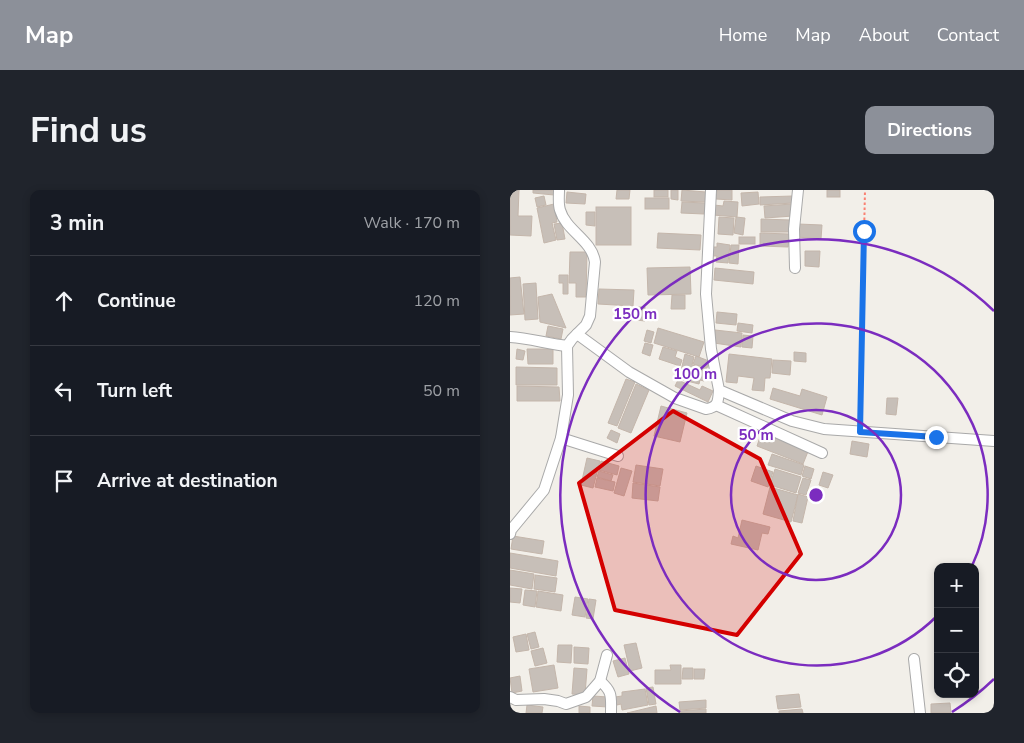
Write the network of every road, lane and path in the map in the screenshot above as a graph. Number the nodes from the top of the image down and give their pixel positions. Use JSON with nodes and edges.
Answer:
{"nodes":[{"id":1,"x":559,"y":190,"type":"edge"},
{"id":2,"x":711,"y":190,"type":"edge"},
{"id":3,"x":798,"y":190,"type":"edge"},
{"id":4,"x":865,"y":190,"type":"edge"},
{"id":5,"x":795,"y":268,"type":"dead end"},
{"id":6,"x":578,"y":334,"type":"junction"},
{"id":7,"x":510,"y":337,"type":"edge"},
{"id":8,"x":567,"y":346,"type":"junction"},
{"id":9,"x":719,"y":390,"type":"junction"},
{"id":10,"x":716,"y":405,"type":"junction"},
{"id":11,"x":860,"y":432,"type":"junction"},
{"id":12,"x":561,"y":438,"type":"junction"},
{"id":13,"x":994,"y":441,"type":"edge"},
{"id":14,"x":822,"y":453,"type":"dead end"},
{"id":15,"x":618,"y":456,"type":"dead end"},
{"id":16,"x":510,"y":534,"type":"edge"},
{"id":17,"x":608,"y":655,"type":"dead end"},
{"id":18,"x":914,"y":659,"type":"dead end"},
{"id":19,"x":600,"y":682,"type":"junction"},
{"id":20,"x":510,"y":697,"type":"edge"},
{"id":21,"x":566,"y":708,"type":"edge"},
{"id":22,"x":610,"y":713,"type":"edge"},
{"id":23,"x":920,"y":713,"type":"edge"}],
"edges":[{"from":1,"to":6,"type":"street"},
{"from":2,"to":9,"type":"street"},
{"from":3,"to":5,"type":"street"},
{"from":4,"to":11,"type":"path"},
{"from":6,"to":8,"type":"street"},
{"from":6,"to":10,"type":"street"},
{"from":7,"to":8,"type":"street"},
{"from":8,"to":12,"type":"street"},
{"from":9,"to":10,"type":"street"},
{"from":9,"to":11,"type":"street"},
{"from":10,"to":14,"type":"street"},
{"from":11,"to":13,"type":"street"},
{"from":12,"to":15,"type":"street"},
{"from":12,"to":16,"type":"street"},
{"from":17,"to":19,"type":"street"},
{"from":18,"to":23,"type":"street"},
{"from":19,"to":21,"type":"street"},
{"from":19,"to":22,"type":"street"},
{"from":20,"to":21,"type":"street"}]}
